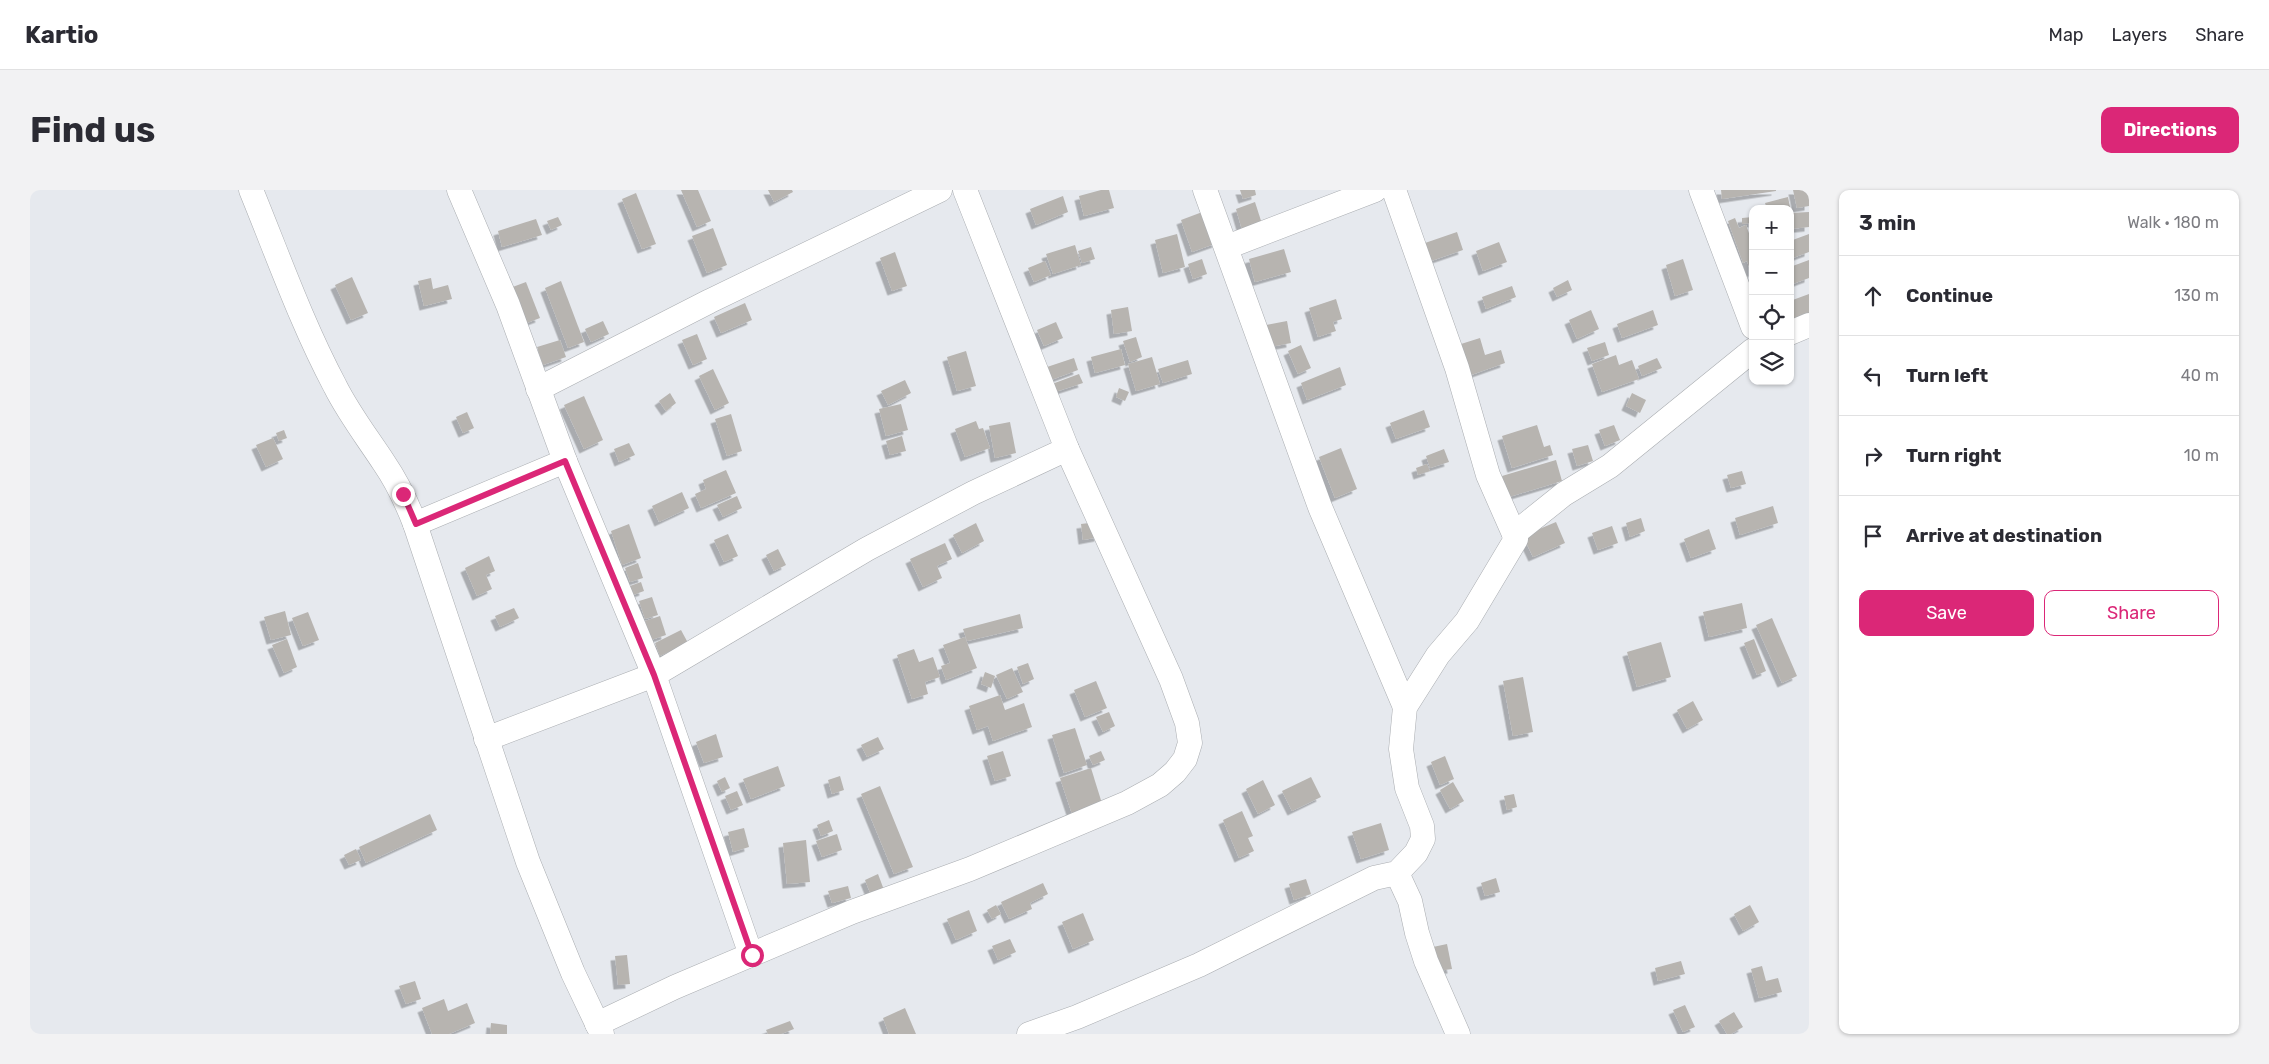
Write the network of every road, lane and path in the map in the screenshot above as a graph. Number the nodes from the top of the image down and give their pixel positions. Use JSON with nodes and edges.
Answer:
{"nodes":[{"id":1,"x":251,"y":190,"type":"edge"},
{"id":2,"x":459,"y":190,"type":"edge"},
{"id":3,"x":940,"y":190,"type":"edge"},
{"id":4,"x":965,"y":190,"type":"edge"},
{"id":5,"x":1205,"y":190,"type":"edge"},
{"id":6,"x":1376,"y":190,"type":"edge"},
{"id":7,"x":1394,"y":190,"type":"edge"},
{"id":8,"x":1702,"y":190,"type":"edge"},
{"id":9,"x":1227,"y":247,"type":"junction"},
{"id":10,"x":1749,"y":316,"type":"edge"},
{"id":11,"x":1809,"y":325,"type":"edge"},
{"id":12,"x":1794,"y":332,"type":"edge"},
{"id":13,"x":1749,"y":353,"type":"edge"},
{"id":14,"x":538,"y":389,"type":"junction"},
{"id":15,"x":1067,"y":449,"type":"junction"},
{"id":16,"x":565,"y":461,"type":"junction"},
{"id":17,"x":416,"y":524,"type":"junction"},
{"id":18,"x":1514,"y":534,"type":"junction"},
{"id":19,"x":654,"y":675,"type":"junction"},
{"id":20,"x":1405,"y":707,"type":"junction"},
{"id":21,"x":486,"y":739,"type":"junction"},
{"id":22,"x":1397,"y":874,"type":"junction"},
{"id":23,"x":752,"y":955,"type":"junction"},
{"id":24,"x":600,"y":1029,"type":"edge"},
{"id":25,"x":1029,"y":1034,"type":"edge"},
{"id":26,"x":1458,"y":1034,"type":"edge"}],
"edges":[{"from":1,"to":17,"type":"street"},
{"from":2,"to":14,"type":"street"},
{"from":3,"to":14,"type":"street"},
{"from":4,"to":15,"type":"street"},
{"from":5,"to":9,"type":"street"},
{"from":6,"to":9,"type":"street"},
{"from":7,"to":18,"type":"street"},
{"from":8,"to":10,"type":"street"},
{"from":9,"to":20,"type":"street"},
{"from":11,"to":12,"type":"street"},
{"from":13,"to":18,"type":"street"},
{"from":14,"to":16,"type":"street"},
{"from":15,"to":19,"type":"street"},
{"from":15,"to":23,"type":"street"},
{"from":16,"to":17,"type":"street"},
{"from":16,"to":19,"type":"street"},
{"from":17,"to":21,"type":"street"},
{"from":18,"to":20,"type":"street"},
{"from":19,"to":21,"type":"street"},
{"from":19,"to":23,"type":"street"},
{"from":20,"to":22,"type":"street"},
{"from":21,"to":24,"type":"street"},
{"from":22,"to":25,"type":"street"},
{"from":22,"to":26,"type":"street"},
{"from":23,"to":24,"type":"street"}]}
